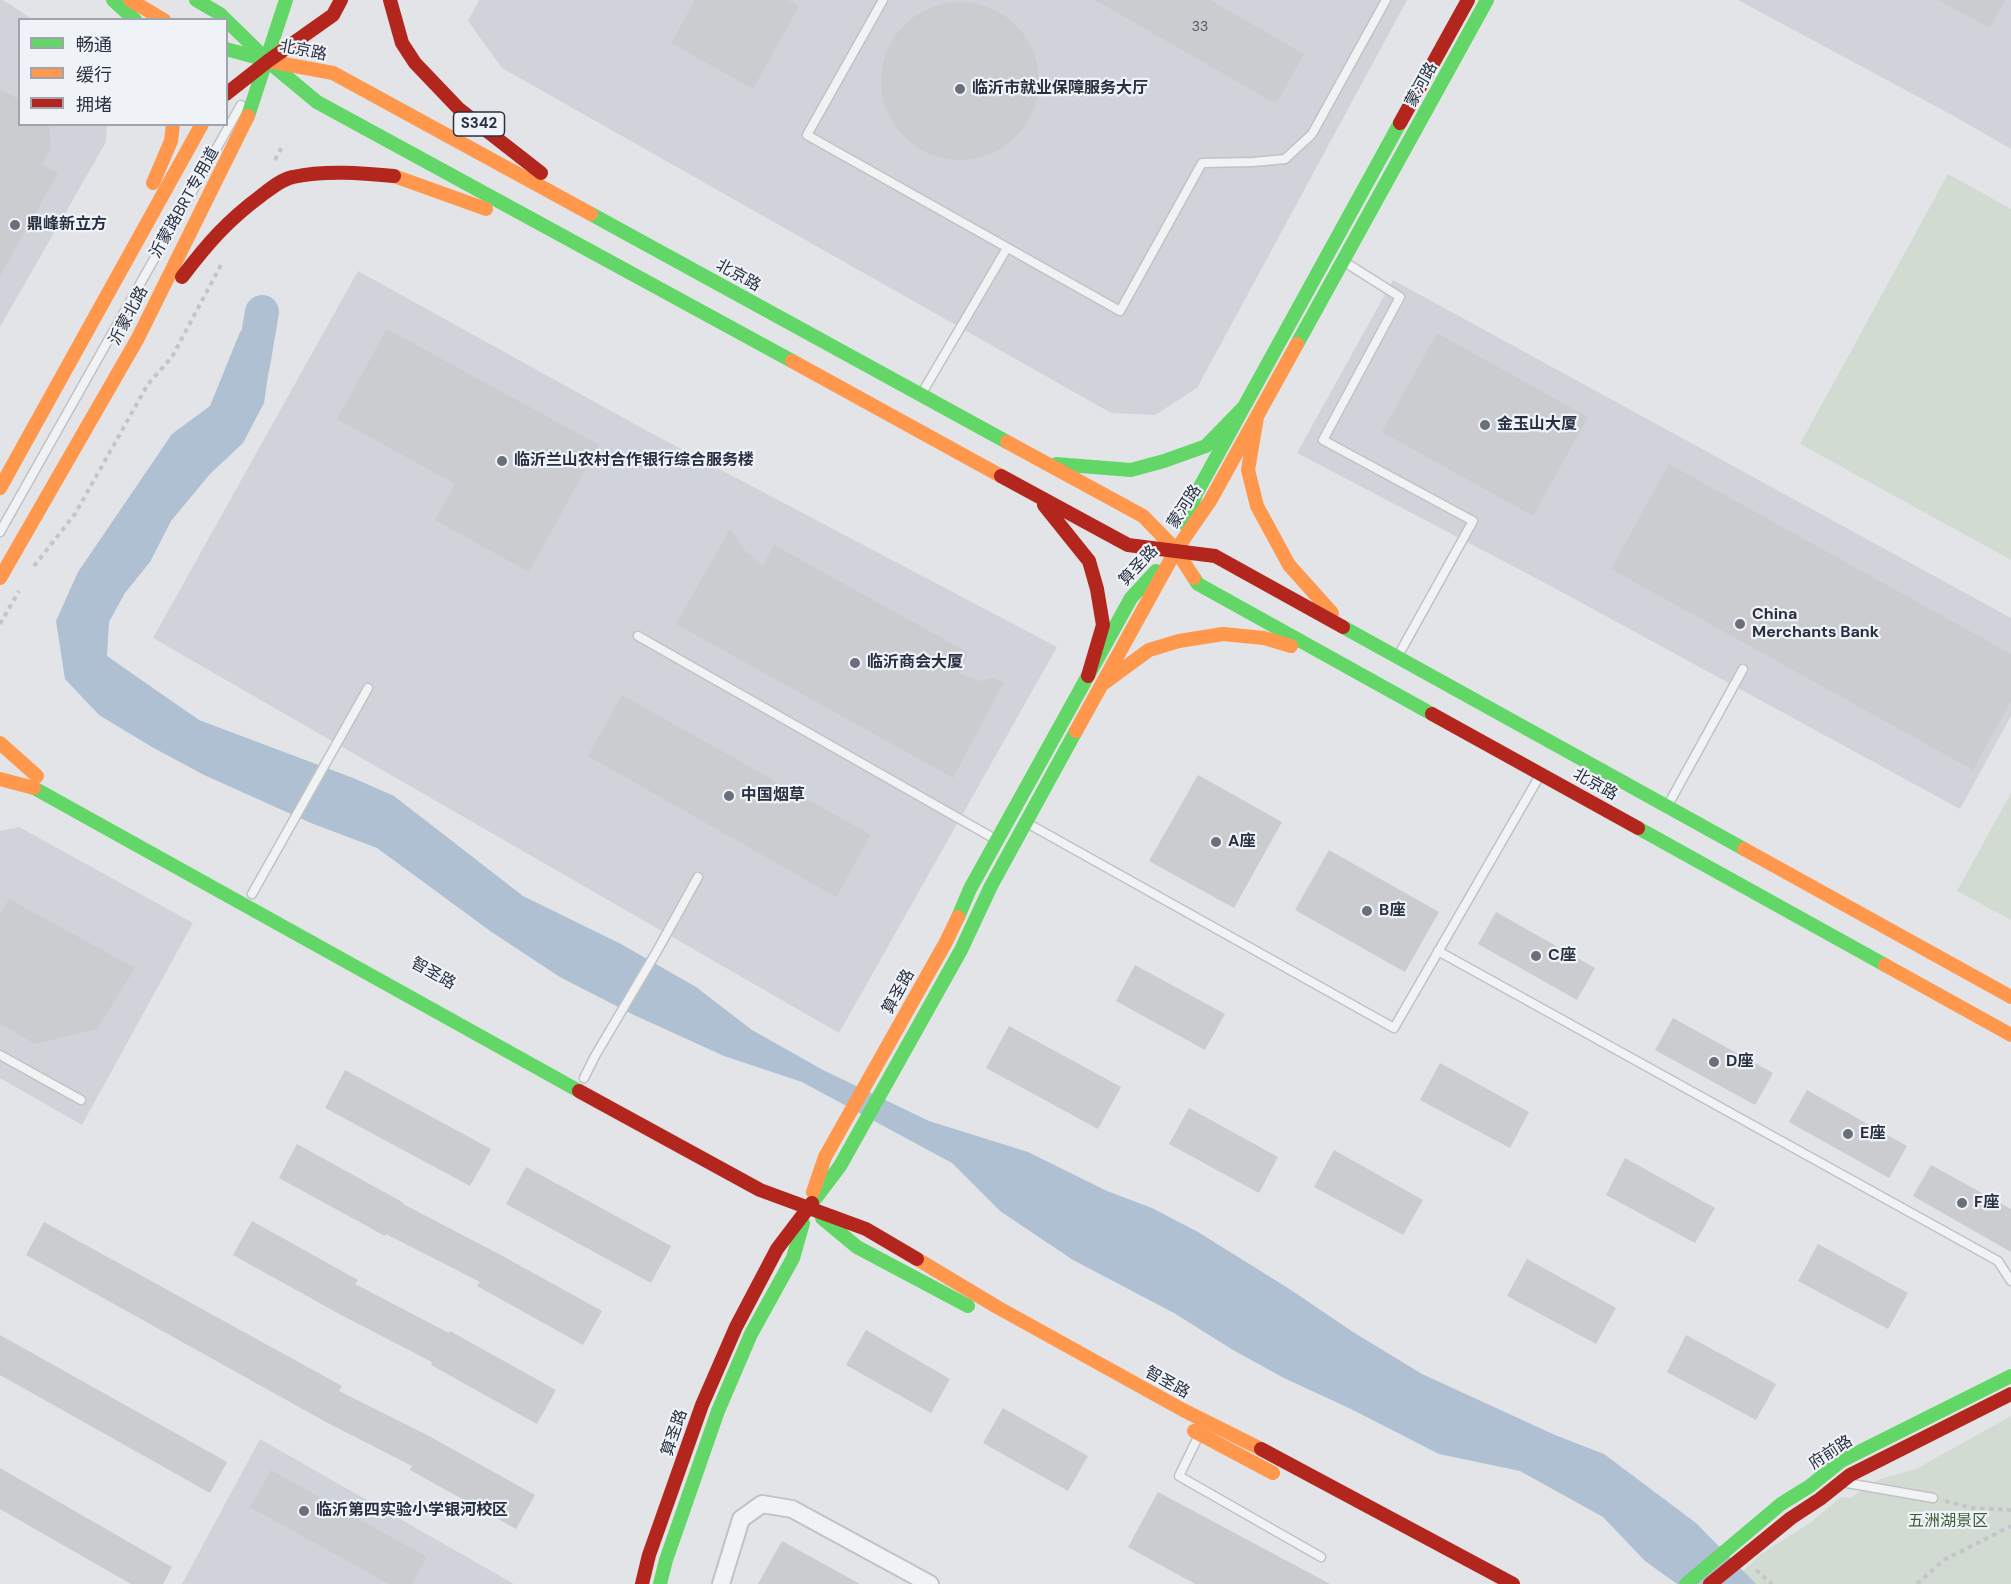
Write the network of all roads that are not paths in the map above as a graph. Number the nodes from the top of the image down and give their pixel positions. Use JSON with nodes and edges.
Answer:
{"nodes":[{"id":1,"x":113,"y":0,"type":"edge"},
{"id":2,"x":130,"y":0,"type":"edge"},
{"id":3,"x":196,"y":0,"type":"edge"},
{"id":4,"x":341,"y":0,"type":"edge"},
{"id":5,"x":390,"y":0,"type":"edge"},
{"id":6,"x":883,"y":0,"type":"edge"},
{"id":7,"x":1386,"y":0,"type":"edge"},
{"id":8,"x":1468,"y":0,"type":"edge"},
{"id":9,"x":1487,"y":0,"type":"edge"},
{"id":10,"x":290,"y":5,"type":"edge"},
{"id":11,"x":133,"y":18,"type":"edge"},
{"id":12,"x":161,"y":18,"type":"edge"},
{"id":13,"x":224,"y":18,"type":"edge"},
{"id":14,"x":228,"y":22,"type":"edge"},
{"id":15,"x":228,"y":50,"type":"edge"},
{"id":16,"x":268,"y":60,"type":"junction"},
{"id":17,"x":228,"y":92,"type":"edge"},
{"id":18,"x":172,"y":126,"type":"edge"},
{"id":19,"x":201,"y":126,"type":"edge"},
{"id":20,"x":603,"y":220,"type":"junction"},
{"id":21,"x":560,"y":235,"type":"junction"},
{"id":22,"x":1007,"y":248,"type":"junction"},
{"id":23,"x":1343,"y":261,"type":"junction"},
{"id":24,"x":108,"y":291,"type":"junction"},
{"id":25,"x":138,"y":338,"type":"junction"},
{"id":26,"x":921,"y":394,"type":"junction"},
{"id":27,"x":1243,"y":408,"type":"junction"},
{"id":28,"x":1257,"y":417,"type":"junction"},
{"id":29,"x":1048,"y":464,"type":"junction"},
{"id":30,"x":0,"y":488,"type":"edge"},
{"id":31,"x":1036,"y":495,"type":"junction"},
{"id":32,"x":0,"y":532,"type":"edge"},
{"id":33,"x":1176,"y":550,"type":"junction"},
{"id":34,"x":0,"y":578,"type":"edge"},
{"id":35,"x":1346,"y":628,"type":"junction"},
{"id":36,"x":638,"y":636,"type":"dead end"},
{"id":37,"x":1398,"y":657,"type":"junction"},
{"id":38,"x":1334,"y":659,"type":"junction"},
{"id":39,"x":1743,"y":669,"type":"dead end"},
{"id":40,"x":1088,"y":676,"type":"junction"},
{"id":41,"x":1104,"y":683,"type":"junction"},
{"id":42,"x":368,"y":688,"type":"dead end"},
{"id":43,"x":0,"y":743,"type":"edge"},
{"id":44,"x":1540,"y":774,"type":"junction"},
{"id":45,"x":0,"y":778,"type":"edge"},
{"id":46,"x":36,"y":782,"type":"junction"},
{"id":47,"x":1667,"y":806,"type":"junction"},
{"id":48,"x":1027,"y":823,"type":"junction"},
{"id":49,"x":997,"y":840,"type":"junction"},
{"id":50,"x":698,"y":878,"type":"dead end"},
{"id":51,"x":252,"y":894,"type":"junction"},
{"id":52,"x":302,"y":921,"type":"dead end"},
{"id":53,"x":1438,"y":951,"type":"junction"},
{"id":54,"x":2011,"y":997,"type":"edge"},
{"id":55,"x":2011,"y":1035,"type":"edge"},
{"id":56,"x":0,"y":1055,"type":"edge"},
{"id":57,"x":579,"y":1075,"type":"joint"},
{"id":58,"x":81,"y":1100,"type":"dead end"},
{"id":59,"x":808,"y":1207,"type":"junction"},
{"id":60,"x":2011,"y":1281,"type":"edge"},
{"id":61,"x":2011,"y":1376,"type":"edge"},
{"id":62,"x":2011,"y":1394,"type":"edge"},
{"id":63,"x":1200,"y":1435,"type":"junction"},
{"id":64,"x":1290,"y":1482,"type":"dead end"},
{"id":65,"x":1841,"y":1482,"type":"junction"},
{"id":66,"x":1933,"y":1498,"type":"road end"},
{"id":67,"x":1353,"y":1514,"type":"dead end"},
{"id":68,"x":1321,"y":1557,"type":"dead end"},
{"id":69,"x":642,"y":1584,"type":"edge"},
{"id":70,"x":660,"y":1584,"type":"edge"},
{"id":71,"x":721,"y":1584,"type":"edge"},
{"id":72,"x":930,"y":1584,"type":"edge"},
{"id":73,"x":1485,"y":1584,"type":"edge"},
{"id":74,"x":1512,"y":1584,"type":"edge"},
{"id":75,"x":1686,"y":1584,"type":"edge"},
{"id":76,"x":1710,"y":1584,"type":"edge"}],
"edges":[{"from":1,"to":11,"type":"main road"},
{"from":2,"to":12,"type":"main road"},
{"from":3,"to":13,"type":"main road","name":"北京路"},
{"from":4,"to":16,"type":"main road"},
{"from":5,"to":20,"type":"main road","number":"S342"},
{"from":6,"to":22,"type":"lane"},
{"from":7,"to":22,"type":"lane"},
{"from":8,"to":27,"type":"main road","name":"蒙河路"},
{"from":9,"to":23,"type":"main road","name":"蒙河路"},
{"from":10,"to":16,"type":"main road","name":"沂蒙北路"},
{"from":14,"to":16,"type":"main road","name":"北京路"},
{"from":15,"to":16,"type":"main road","name":"北京路"},
{"from":16,"to":17,"type":"main road"},
{"from":16,"to":20,"type":"main road","name":"北京路"},
{"from":16,"to":21,"type":"main road","name":"北京路"},
{"from":16,"to":25,"type":"main road","name":"沂蒙北路"},
{"from":16,"to":32,"type":"lane","name":"沂蒙路BRT专用道"},
{"from":18,"to":24,"type":"main road"},
{"from":19,"to":24,"type":"main road","name":"沂蒙北路"},
{"from":20,"to":26,"type":"main road","name":"北京路"},
{"from":21,"to":25,"type":"main road"},
{"from":21,"to":31,"type":"main road","name":"北京路"},
{"from":22,"to":26,"type":"lane"},
{"from":23,"to":28,"type":"main road","name":"蒙河路"},
{"from":23,"to":37,"type":"lane"},
{"from":24,"to":30,"type":"main road","name":"沂蒙北路"},
{"from":25,"to":34,"type":"main road","name":"沂蒙北路"},
{"from":26,"to":29,"type":"main road","name":"北京路"},
{"from":27,"to":29,"type":"main road"},
{"from":27,"to":33,"type":"main road","name":"蒙河路"},
{"from":28,"to":33,"type":"main road","name":"蒙河路"},
{"from":28,"to":35,"type":"main road"},
{"from":29,"to":33,"type":"main road","name":"北京路"},
{"from":31,"to":33,"type":"main road","name":"北京路"},
{"from":31,"to":40,"type":"main road"},
{"from":33,"to":35,"type":"main road","name":"北京路"},
{"from":33,"to":38,"type":"main road","name":"北京路"},
{"from":33,"to":40,"type":"main road","name":"算圣路"},
{"from":33,"to":41,"type":"main road","name":"算圣路"},
{"from":35,"to":37,"type":"main road","name":"北京路"},
{"from":36,"to":49,"type":"lane"},
{"from":37,"to":47,"type":"main road","name":"北京路"},
{"from":38,"to":41,"type":"main road"},
{"from":38,"to":44,"type":"main road","name":"北京路"},
{"from":39,"to":47,"type":"lane"},
{"from":40,"to":49,"type":"main road","name":"算圣路"},
{"from":41,"to":48,"type":"main road","name":"算圣路"},
{"from":42,"to":51,"type":"lane"},
{"from":43,"to":46,"type":"main road"},
{"from":44,"to":53,"type":"lane"},
{"from":44,"to":55,"type":"main road","name":"北京路"},
{"from":45,"to":46,"type":"main road"},
{"from":46,"to":51,"type":"main road"},
{"from":46,"to":59,"type":"main road","name":"智圣路"},
{"from":47,"to":54,"type":"main road","name":"北京路"},
{"from":48,"to":53,"type":"lane"},
{"from":48,"to":59,"type":"main road","name":"算圣路"},
{"from":49,"to":59,"type":"main road","name":"算圣路"},
{"from":50,"to":57,"type":"lane"},
{"from":51,"to":52,"type":"main road"},
{"from":53,"to":60,"type":"lane"},
{"from":56,"to":58,"type":"lane"},
{"from":57,"to":59,"type":"main road","name":"智圣路"},
{"from":59,"to":63,"type":"main road","name":"智圣路"},
{"from":59,"to":69,"type":"main road","name":"算圣路"},
{"from":59,"to":70,"type":"main road","name":"算圣路"},
{"from":59,"to":74,"type":"main road","name":"智圣路"},
{"from":61,"to":75,"type":"main road","name":"府前路"},
{"from":62,"to":65,"type":"main road","name":"府前路"},
{"from":63,"to":64,"type":"main road","name":"智圣路"},
{"from":63,"to":68,"type":"lane"},
{"from":65,"to":66,"type":"lane"},
{"from":65,"to":76,"type":"main road","name":"府前路"},
{"from":67,"to":73,"type":"main road"},
{"from":71,"to":72,"type":"street"}]}
